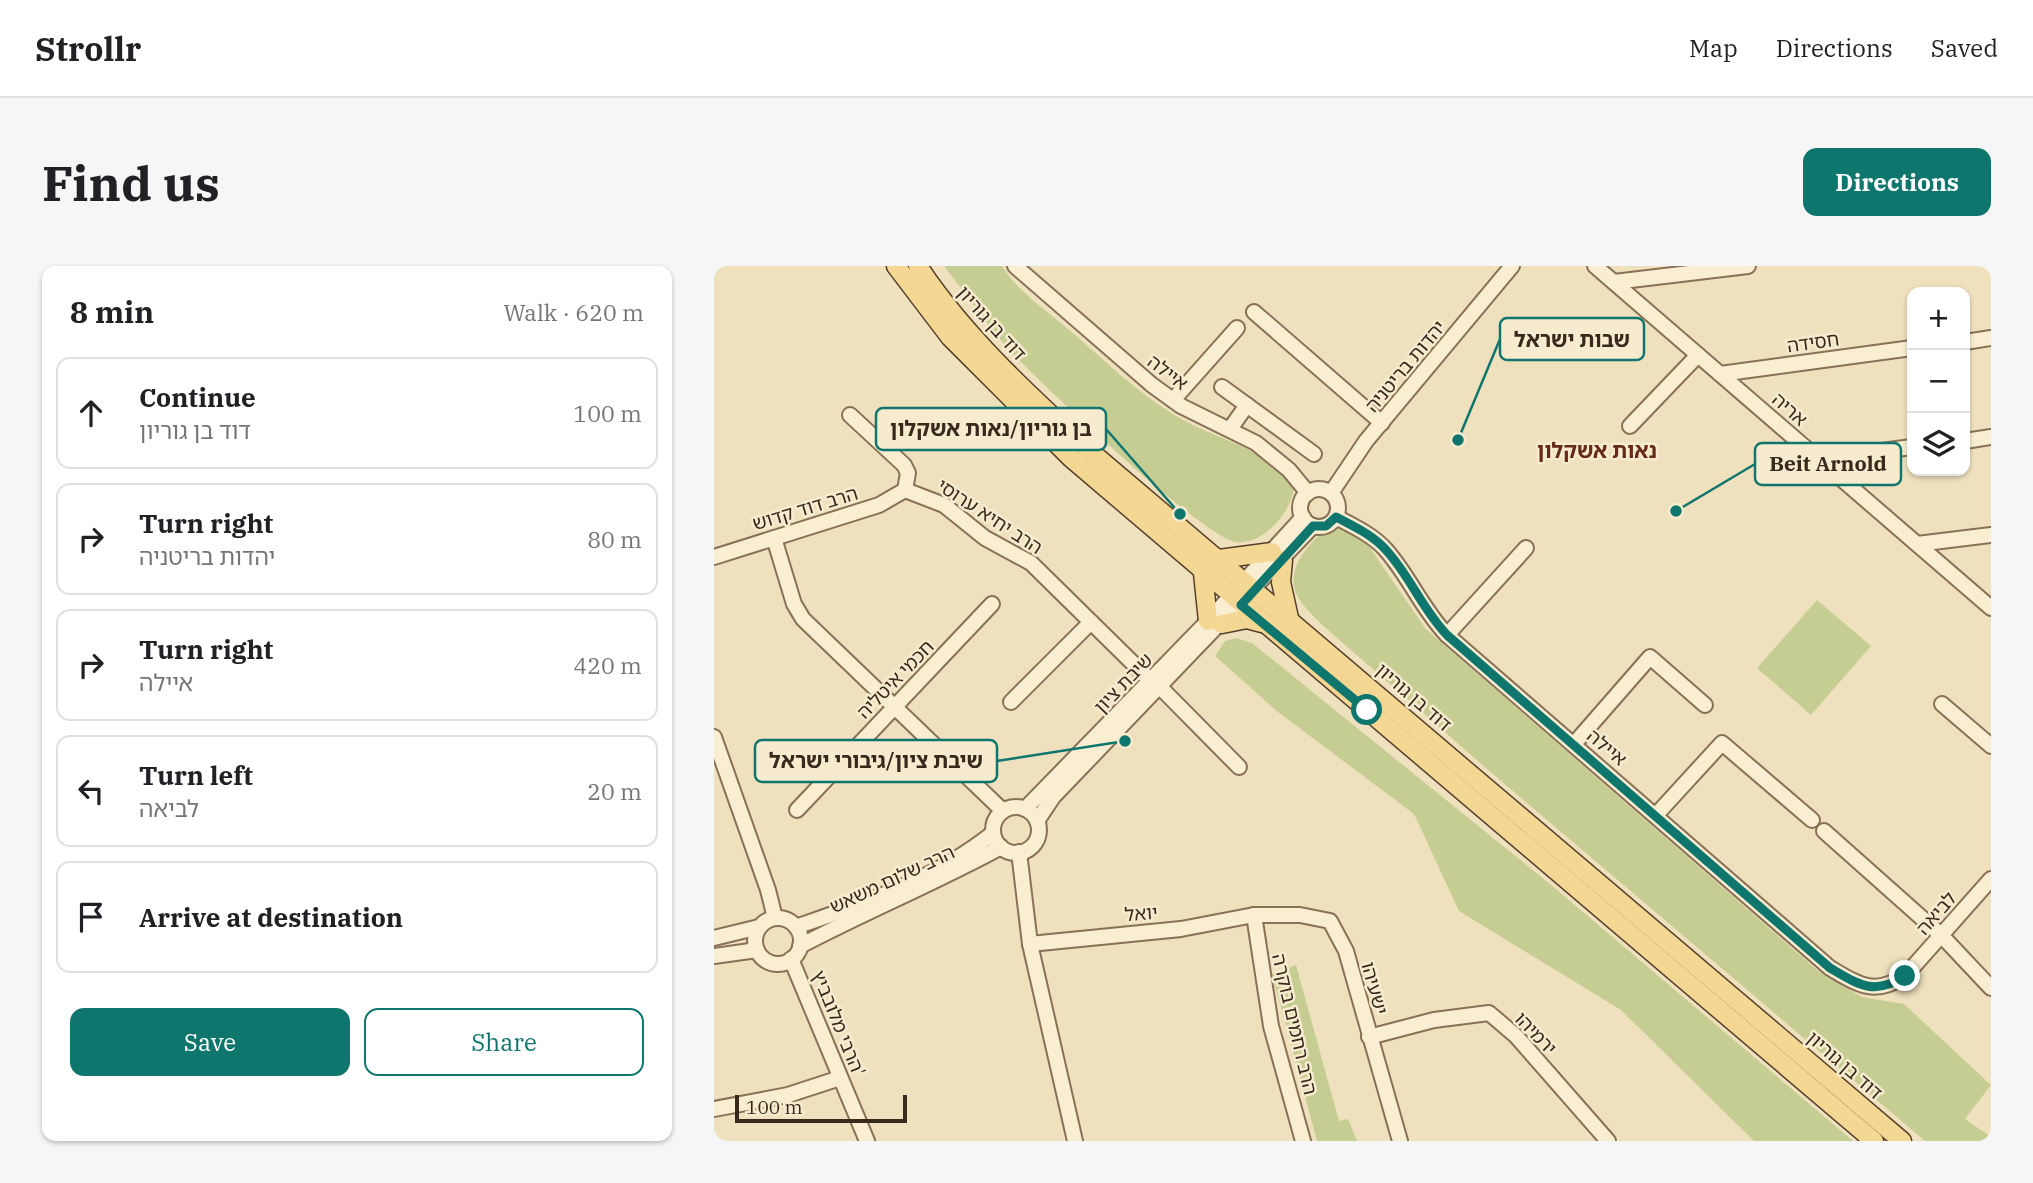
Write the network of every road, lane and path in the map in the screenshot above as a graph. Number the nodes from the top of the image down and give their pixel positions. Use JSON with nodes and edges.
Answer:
{"nodes":[{"id":1,"x":895,"y":266,"type":"edge"},
{"id":2,"x":918,"y":266,"type":"edge"},
{"id":3,"x":1015,"y":266,"type":"edge"},
{"id":4,"x":1512,"y":266,"type":"edge"},
{"id":5,"x":1595,"y":266,"type":"edge"},
{"id":6,"x":1748,"y":266,"type":"edge"},
{"id":7,"x":1614,"y":282,"type":"junction"},
{"id":8,"x":1254,"y":312,"type":"dead end"},
{"id":9,"x":1237,"y":328,"type":"dead end"},
{"id":10,"x":1991,"y":338,"type":"edge"},
{"id":11,"x":1970,"y":341,"type":"edge"},
{"id":12,"x":1907,"y":349,"type":"edge"},
{"id":13,"x":1698,"y":355,"type":"junction"},
{"id":14,"x":1720,"y":374,"type":"junction"},
{"id":15,"x":1222,"y":387,"type":"dead end"},
{"id":16,"x":1172,"y":400,"type":"junction"},
{"id":17,"x":1247,"y":405,"type":"junction"},
{"id":18,"x":850,"y":415,"type":"dead end"},
{"id":19,"x":1382,"y":422,"type":"junction"},
{"id":20,"x":1630,"y":426,"type":"dead end"},
{"id":21,"x":1230,"y":429,"type":"junction"},
{"id":22,"x":1991,"y":437,"type":"edge"},
{"id":23,"x":1970,"y":439,"type":"edge"},
{"id":24,"x":1907,"y":448,"type":"edge"},
{"id":25,"x":1314,"y":454,"type":"dead end"},
{"id":26,"x":1819,"y":460,"type":"junction"},
{"id":27,"x":905,"y":490,"type":"junction"},
{"id":28,"x":1308,"y":493,"type":"junction"},
{"id":29,"x":1331,"y":494,"type":"junction"},
{"id":30,"x":1336,"y":517,"type":"junction"},
{"id":31,"x":1308,"y":522,"type":"junction"},
{"id":32,"x":1991,"y":535,"type":"edge"},
{"id":33,"x":774,"y":538,"type":"junction"},
{"id":34,"x":1917,"y":544,"type":"junction"},
{"id":35,"x":1526,"y":548,"type":"dead end"},
{"id":36,"x":1277,"y":556,"type":"junction"},
{"id":37,"x":714,"y":557,"type":"edge"},
{"id":38,"x":1219,"y":559,"type":"junction"},
{"id":39,"x":1203,"y":573,"type":"junction"},
{"id":40,"x":1250,"y":585,"type":"junction"},
{"id":41,"x":1236,"y":601,"type":"junction"},
{"id":42,"x":992,"y":604,"type":"dead end"},
{"id":43,"x":1991,"y":608,"type":"edge"},
{"id":44,"x":1289,"y":618,"type":"junction"},
{"id":45,"x":1091,"y":622,"type":"junction"},
{"id":46,"x":1215,"y":623,"type":"junction"},
{"id":47,"x":1262,"y":623,"type":"junction"},
{"id":48,"x":1447,"y":635,"type":"junction"},
{"id":49,"x":1156,"y":685,"type":"junction"},
{"id":50,"x":1012,"y":702,"type":"dead end"},
{"id":51,"x":1942,"y":704,"type":"dead end"},
{"id":52,"x":1705,"y":705,"type":"dead end"},
{"id":53,"x":895,"y":706,"type":"junction"},
{"id":54,"x":714,"y":737,"type":"edge"},
{"id":55,"x":1574,"y":744,"type":"junction"},
{"id":56,"x":1991,"y":746,"type":"edge"},
{"id":57,"x":1239,"y":767,"type":"dead end"},
{"id":58,"x":1025,"y":809,"type":"junction"},
{"id":59,"x":797,"y":810,"type":"dead end"},
{"id":60,"x":1003,"y":811,"type":"junction"},
{"id":61,"x":1656,"y":815,"type":"junction"},
{"id":62,"x":1812,"y":820,"type":"dead end"},
{"id":63,"x":1037,"y":821,"type":"junction"},
{"id":64,"x":1825,"y":831,"type":"dead end"},
{"id":65,"x":993,"y":833,"type":"junction"},
{"id":66,"x":1001,"y":847,"type":"junction"},
{"id":67,"x":1019,"y":852,"type":"junction"},
{"id":68,"x":1991,"y":878,"type":"edge"},
{"id":69,"x":1254,"y":915,"type":"junction"},
{"id":70,"x":775,"y":918,"type":"junction"},
{"id":71,"x":796,"y":927,"type":"junction"},
{"id":72,"x":759,"y":928,"type":"junction"},
{"id":73,"x":1942,"y":936,"type":"junction"},
{"id":74,"x":714,"y":938,"type":"edge"},
{"id":75,"x":1030,"y":944,"type":"junction"},
{"id":76,"x":800,"y":946,"type":"junction"},
{"id":77,"x":757,"y":950,"type":"junction"},
{"id":78,"x":714,"y":956,"type":"edge"},
{"id":79,"x":791,"y":959,"type":"junction"},
{"id":80,"x":1872,"y":988,"type":"joint"},
{"id":81,"x":1991,"y":988,"type":"edge"},
{"id":82,"x":1369,"y":1037,"type":"junction"},
{"id":83,"x":840,"y":1077,"type":"junction"},
{"id":84,"x":714,"y":1109,"type":"edge"},
{"id":85,"x":867,"y":1141,"type":"edge"},
{"id":86,"x":1074,"y":1141,"type":"edge"},
{"id":87,"x":1303,"y":1141,"type":"edge"},
{"id":88,"x":1400,"y":1141,"type":"edge"},
{"id":89,"x":1608,"y":1141,"type":"edge"},
{"id":90,"x":1874,"y":1141,"type":"edge"},
{"id":91,"x":1902,"y":1141,"type":"edge"}],
"edges":[{"from":1,"to":39,"type":"main road","name":"דוד בן גוריון"},
{"from":2,"to":38,"type":"main road","name":"דוד בן גוריון"},
{"from":3,"to":16,"type":"street","name":"איילה"},
{"from":4,"to":19,"type":"street","name":"יהדות בריטניה"},
{"from":5,"to":7,"type":"street","name":"אריה"},
{"from":6,"to":7,"type":"street"},
{"from":7,"to":13,"type":"street","name":"אריה"},
{"from":8,"to":19,"type":"street"},
{"from":9,"to":16,"type":"street"},
{"from":10,"to":11,"type":"street"},
{"from":12,"to":14,"type":"street","name":"חסידה"},
{"from":13,"to":14,"type":"street","name":"אריה"},
{"from":13,"to":20,"type":"street"},
{"from":14,"to":26,"type":"street","name":"אריה"},
{"from":15,"to":17,"type":"street"},
{"from":16,"to":21,"type":"street","name":"איילה"},
{"from":17,"to":21,"type":"street"},
{"from":17,"to":25,"type":"street"},
{"from":18,"to":27,"type":"street","name":"הרב יחיא ערוסי"},
{"from":19,"to":29,"type":"street","name":"יהדות בריטניה"},
{"from":21,"to":28,"type":"street","name":"איילה"},
{"from":22,"to":23,"type":"street"},
{"from":24,"to":26,"type":"street"},
{"from":26,"to":34,"type":"street","name":"אריה"},
{"from":27,"to":33,"type":"street","name":"הרב דוד קדוש"},
{"from":27,"to":45,"type":"street","name":"הרב יחיא ערוסי"},
{"from":28,"to":29,"type":"street"},
{"from":28,"to":31,"type":"street"},
{"from":29,"to":30,"type":"street"},
{"from":30,"to":31,"type":"street"},
{"from":30,"to":48,"type":"street","name":"איילה"},
{"from":31,"to":36,"type":"street"},
{"from":32,"to":34,"type":"street"},
{"from":33,"to":37,"type":"street","name":"הרב דוד קדוש"},
{"from":33,"to":53,"type":"street"},
{"from":34,"to":43,"type":"street","name":"אריה"},
{"from":35,"to":48,"type":"street"},
{"from":36,"to":38,"type":"main road"},
{"from":36,"to":40,"type":"street"},
{"from":36,"to":44,"type":"main road"},
{"from":38,"to":40,"type":"main road","name":"דוד בן גוריון"},
{"from":39,"to":41,"type":"main road","name":"דוד בן גוריון"},
{"from":39,"to":46,"type":"main road"},
{"from":40,"to":41,"type":"street"},
{"from":40,"to":44,"type":"main road","name":"דוד בן גוריון"},
{"from":41,"to":46,"type":"street","name":"שיבת ציון"},
{"from":41,"to":47,"type":"main road","name":"דוד בן גוריון"},
{"from":42,"to":53,"type":"street","name":"חכמי איטליה"},
{"from":44,"to":91,"type":"main road","name":"דוד בן גוריון"},
{"from":45,"to":49,"type":"street","name":"הרב יחיא ערוסי"},
{"from":45,"to":50,"type":"street"},
{"from":46,"to":47,"type":"main road"},
{"from":46,"to":49,"type":"street","name":"שיבת ציון"},
{"from":47,"to":90,"type":"main road","name":"דוד בן גוריון"},
{"from":48,"to":55,"type":"street","name":"איילה"},
{"from":49,"to":57,"type":"street","name":"הרב יחיא ערוסי"},
{"from":49,"to":58,"type":"street","name":"שיבת ציון"},
{"from":49,"to":63,"type":"street","name":"שיבת ציון"},
{"from":51,"to":56,"type":"street"},
{"from":52,"to":55,"type":"street"},
{"from":53,"to":59,"type":"street","name":"חכמי איטליה"},
{"from":53,"to":60,"type":"street"},
{"from":54,"to":70,"type":"street"},
{"from":55,"to":61,"type":"street","name":"איילה"},
{"from":58,"to":60,"type":"street"},
{"from":58,"to":63,"type":"street"},
{"from":60,"to":65,"type":"street"},
{"from":61,"to":62,"type":"street"},
{"from":61,"to":80,"type":"street","name":"איילה"},
{"from":63,"to":67,"type":"street"},
{"from":64,"to":73,"type":"street"},
{"from":65,"to":66,"type":"street"},
{"from":65,"to":71,"type":"street","name":"הרב שלום משאש"},
{"from":66,"to":67,"type":"street"},
{"from":66,"to":76,"type":"street","name":"הרב שלום משאש"},
{"from":67,"to":75,"type":"street"},
{"from":68,"to":73,"type":"street","name":"לביאה"},
{"from":69,"to":75,"type":"street","name":"יואל"},
{"from":69,"to":82,"type":"street","name":"ישעיהו"},
{"from":69,"to":87,"type":"street","name":"הרב רחמים בוקרה"},
{"from":70,"to":71,"type":"street"},
{"from":70,"to":72,"type":"street"},
{"from":71,"to":76,"type":"street"},
{"from":72,"to":74,"type":"street"},
{"from":72,"to":77,"type":"street"},
{"from":73,"to":80,"type":"street","name":"לביאה"},
{"from":73,"to":81,"type":"street"},
{"from":75,"to":86,"type":"street"},
{"from":76,"to":79,"type":"street"},
{"from":77,"to":78,"type":"street"},
{"from":77,"to":79,"type":"street"},
{"from":79,"to":83,"type":"street","name":"הרבי מלובביץ'"},
{"from":82,"to":88,"type":"street","name":"ישעיהו"},
{"from":82,"to":89,"type":"street","name":"ירמיהו"},
{"from":83,"to":84,"type":"street"},
{"from":83,"to":85,"type":"street","name":"הרבי מלובביץ'"}]}
